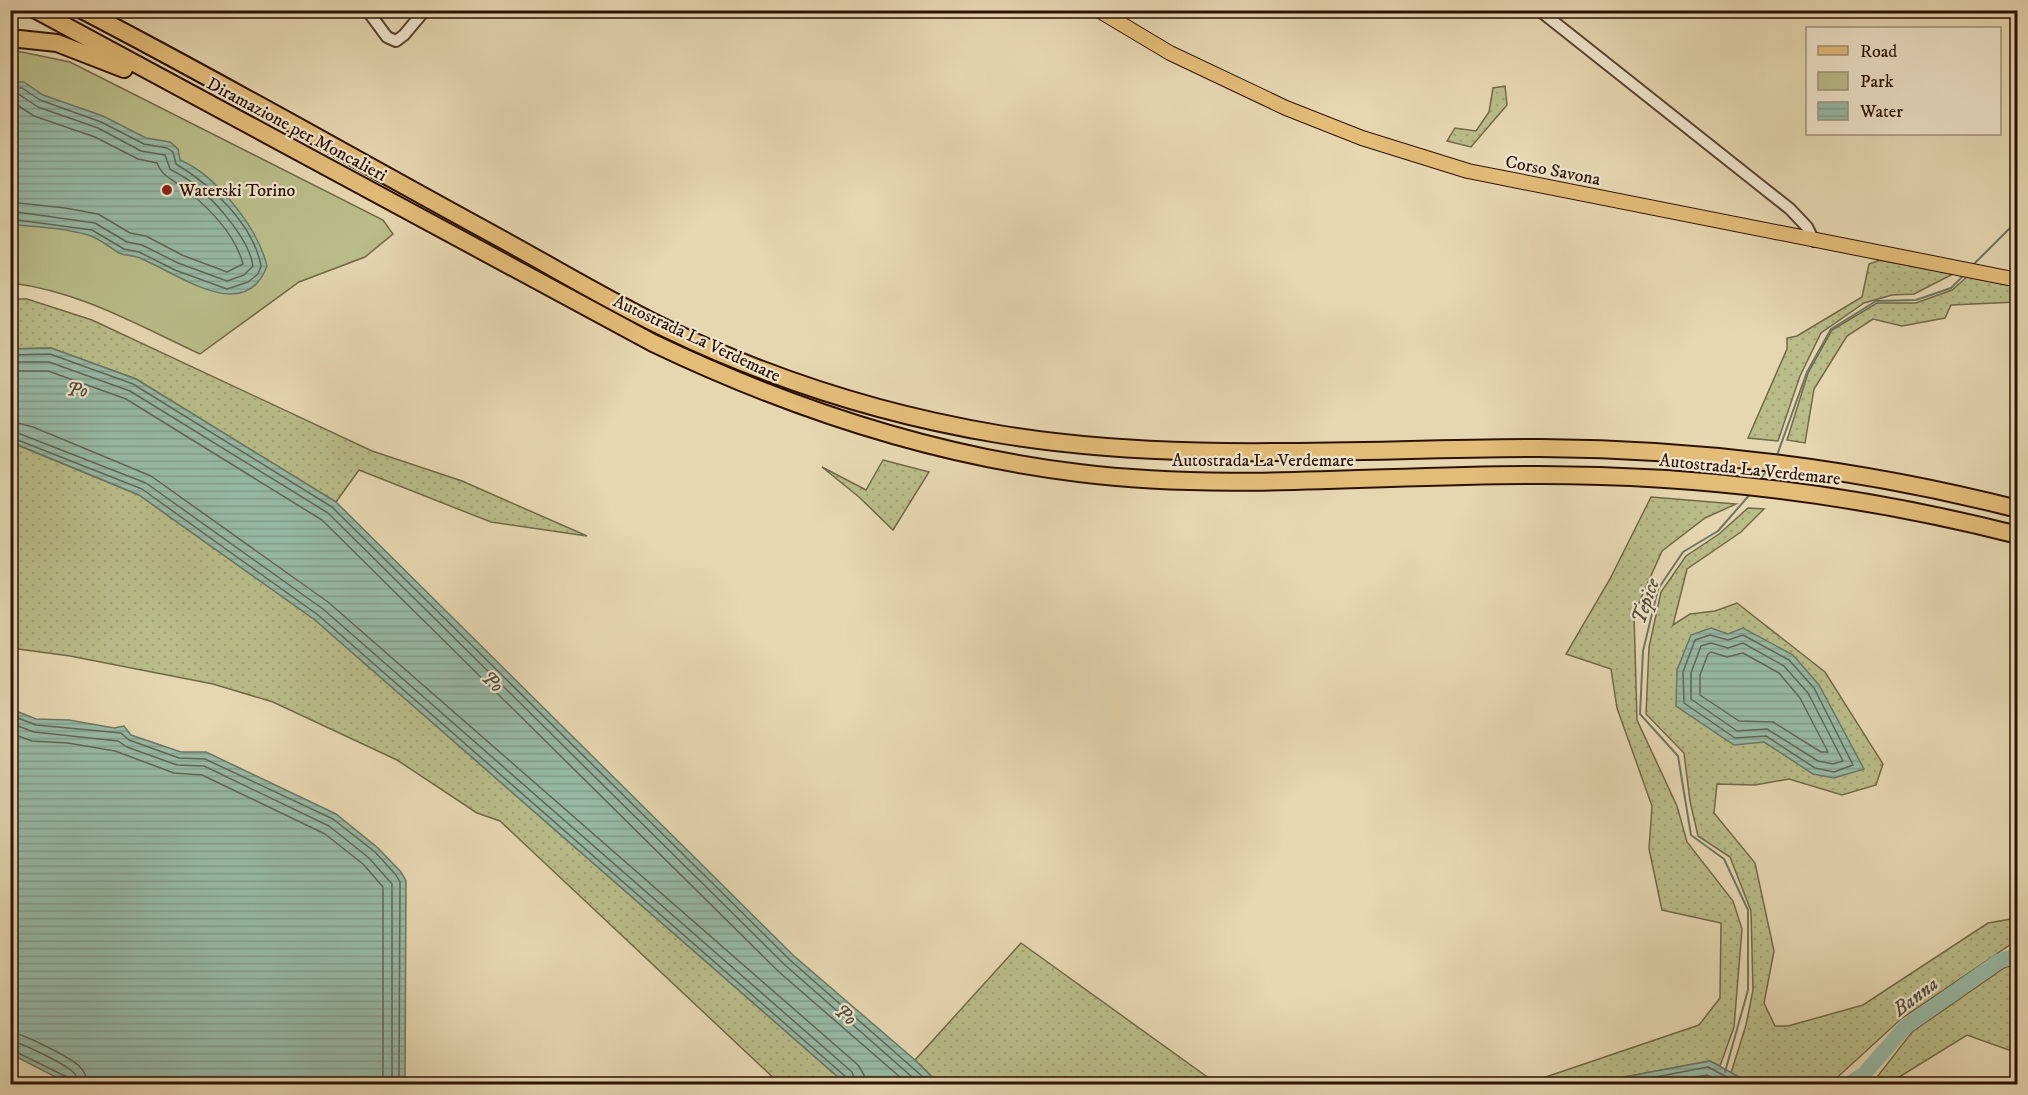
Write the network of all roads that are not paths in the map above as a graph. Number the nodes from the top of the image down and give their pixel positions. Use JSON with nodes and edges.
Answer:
{"nodes":[{"id":1,"x":36,"y":10,"type":"edge"},
{"id":2,"x":82,"y":10,"type":"edge"},
{"id":3,"x":104,"y":10,"type":"edge"},
{"id":4,"x":367,"y":10,"type":"edge"},
{"id":5,"x":425,"y":10,"type":"edge"},
{"id":6,"x":1539,"y":10,"type":"edge"},
{"id":7,"x":1103,"y":12,"type":"edge"},
{"id":8,"x":130,"y":36,"type":"junction"},
{"id":9,"x":10,"y":38,"type":"edge"},
{"id":10,"x":220,"y":110,"type":"junction"},
{"id":11,"x":1814,"y":241,"type":"junction"},
{"id":12,"x":551,"y":266,"type":"joint"},
{"id":13,"x":2018,"y":280,"type":"edge"},
{"id":14,"x":541,"y":282,"type":"joint"},
{"id":15,"x":2018,"y":509,"type":"edge"},
{"id":16,"x":2018,"y":535,"type":"edge"}],
"edges":[{"from":1,"to":10,"type":"highway","name":"Diramazione per Moncalieri"},
{"from":2,"to":8,"type":"highway","name":"Diramazione per Moncalieri"},
{"from":3,"to":8,"type":"highway"},
{"from":4,"to":5,"type":"street"},
{"from":6,"to":11,"type":"street"},
{"from":7,"to":11,"type":"main road","name":"Corso Savona"},
{"from":8,"to":12,"type":"highway","name":"Diramazione per Moncalieri"},
{"from":9,"to":10,"type":"highway"},
{"from":10,"to":14,"type":"highway","name":"Diramazione per Moncalieri"},
{"from":11,"to":13,"type":"main road","name":"Corso Savona"},
{"from":12,"to":15,"type":"highway","name":"Autostrada La Verdemare"},
{"from":14,"to":16,"type":"highway","name":"Autostrada La Verdemare"}]}
